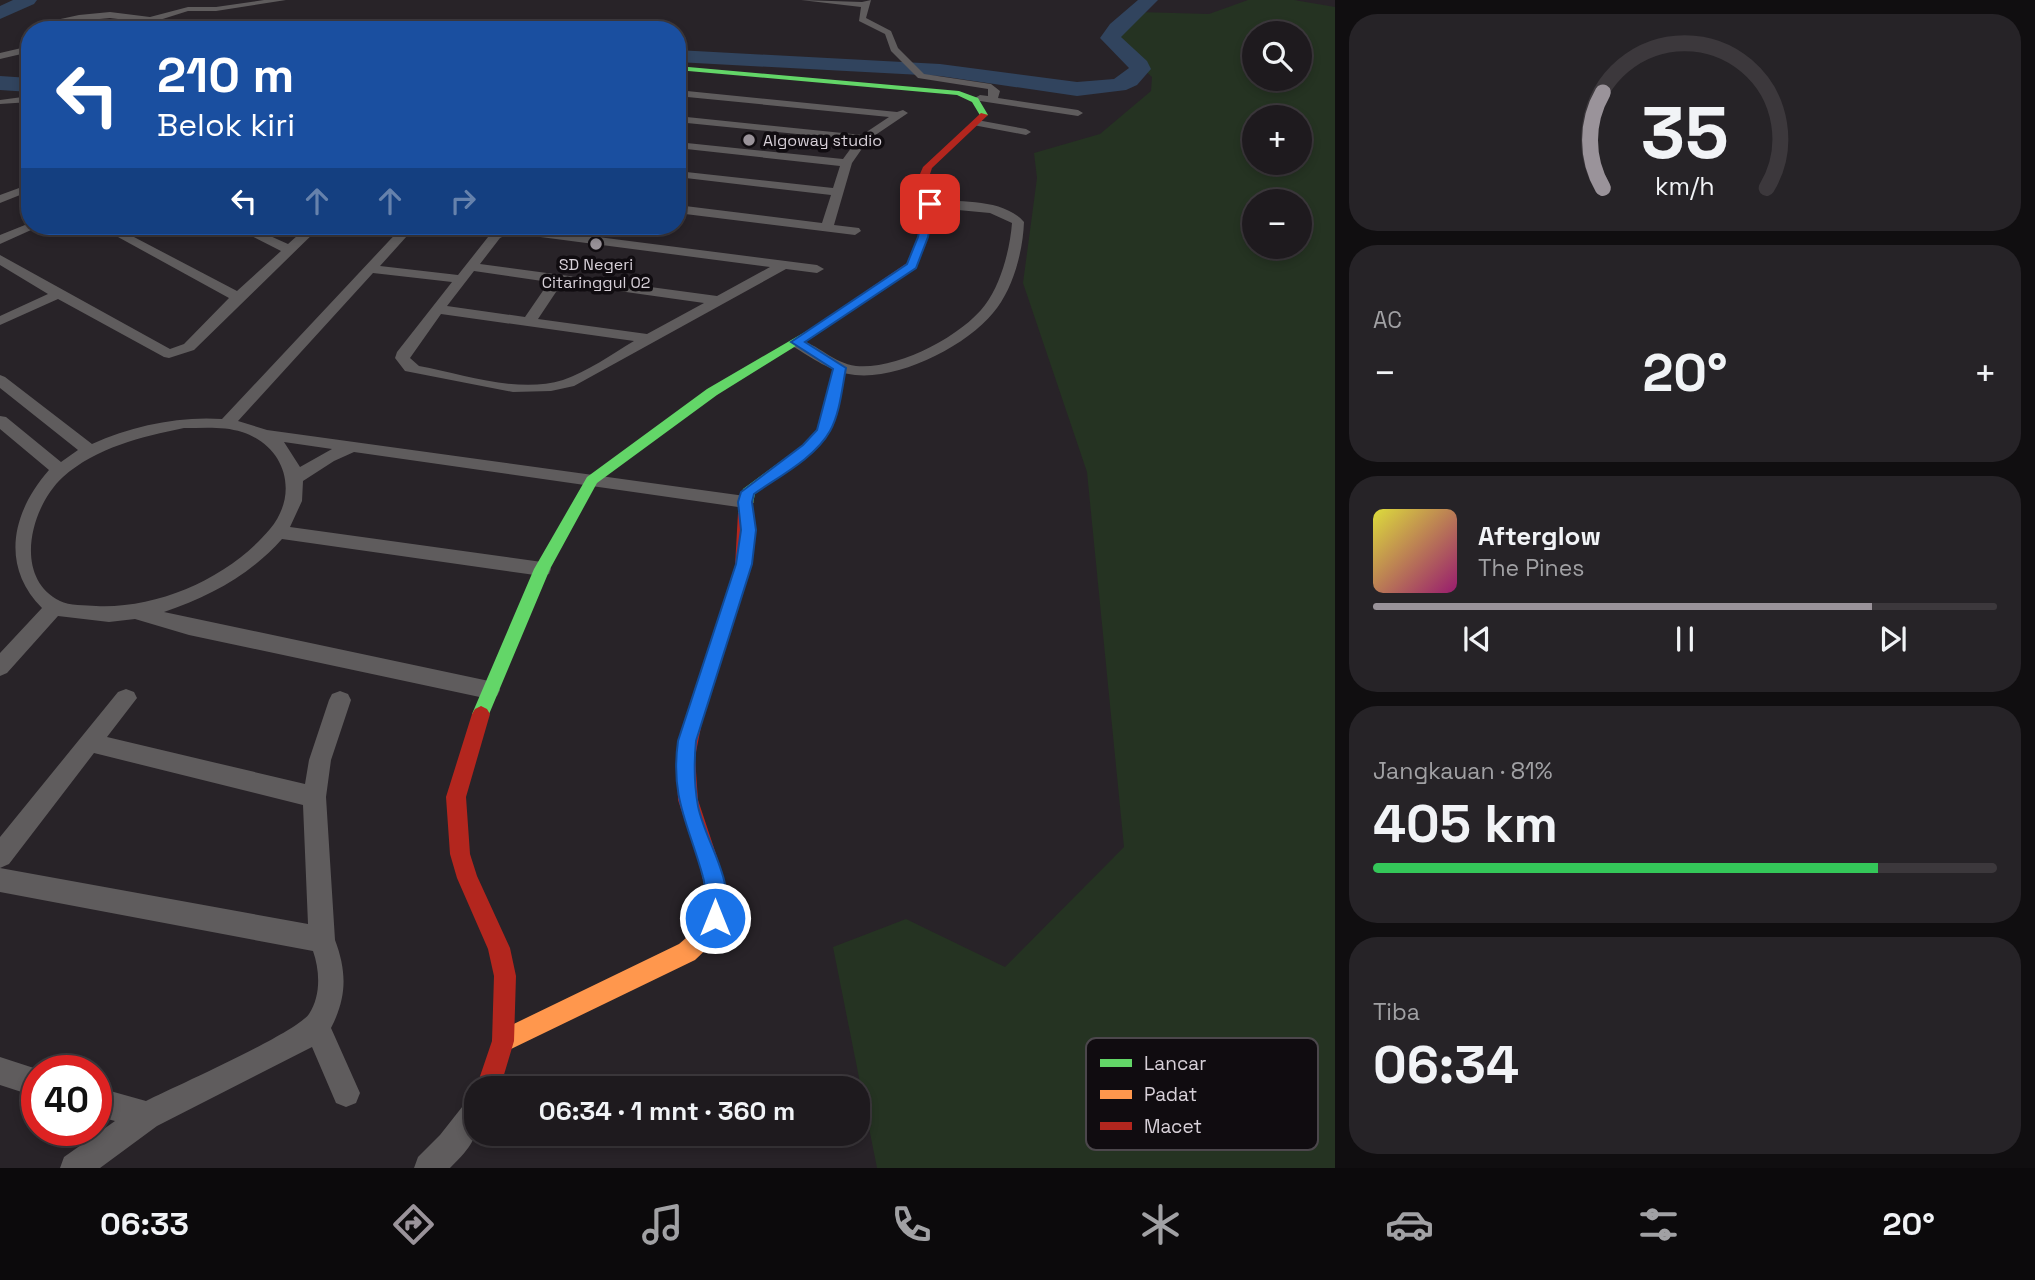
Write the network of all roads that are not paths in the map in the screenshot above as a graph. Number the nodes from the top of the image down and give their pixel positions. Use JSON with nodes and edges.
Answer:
{"nodes":[{"id":1,"x":282,"y":0,"type":"edge"},
{"id":2,"x":805,"y":0,"type":"edge"},
{"id":3,"x":867,"y":3,"type":"edge"},
{"id":4,"x":64,"y":21,"type":"edge"},
{"id":5,"x":21,"y":52,"type":"edge"},
{"id":6,"x":0,"y":56,"type":"edge"},
{"id":7,"x":686,"y":69,"type":"edge"},
{"id":8,"x":0,"y":90,"type":"edge"},
{"id":9,"x":686,"y":94,"type":"edge"},
{"id":10,"x":969,"y":96,"type":"junction"},
{"id":11,"x":992,"y":100,"type":"junction"},
{"id":12,"x":21,"y":101,"type":"edge"},
{"id":13,"x":1,"y":104,"type":"edge"},
{"id":14,"x":1078,"y":113,"type":"dead end"},
{"id":15,"x":686,"y":120,"type":"edge"},
{"id":16,"x":977,"y":123,"type":"junction"},
{"id":17,"x":726,"y":124,"type":"junction"},
{"id":18,"x":1026,"y":132,"type":"dead end"},
{"id":19,"x":864,"y":138,"type":"junction"},
{"id":20,"x":686,"y":146,"type":"edge"},
{"id":21,"x":713,"y":149,"type":"junction"},
{"id":22,"x":846,"y":163,"type":"junction"},
{"id":23,"x":686,"y":175,"type":"edge"},
{"id":24,"x":0,"y":184,"type":"edge"},
{"id":25,"x":21,"y":189,"type":"edge"},
{"id":26,"x":21,"y":191,"type":"edge"},
{"id":27,"x":837,"y":192,"type":"junction"},
{"id":28,"x":0,"y":199,"type":"edge"},
{"id":29,"x":930,"y":204,"type":"junction"},
{"id":30,"x":686,"y":210,"type":"edge"},
{"id":31,"x":827,"y":227,"type":"junction"},
{"id":32,"x":21,"y":231,"type":"edge"},
{"id":33,"x":855,"y":231,"type":"dead end"},
{"id":34,"x":121,"y":235,"type":"edge"},
{"id":35,"x":258,"y":235,"type":"edge"},
{"id":36,"x":304,"y":235,"type":"edge"},
{"id":37,"x":402,"y":235,"type":"edge"},
{"id":38,"x":496,"y":235,"type":"edge"},
{"id":39,"x":562,"y":235,"type":"edge"},
{"id":40,"x":0,"y":240,"type":"edge"},
{"id":41,"x":288,"y":249,"type":"junction"},
{"id":42,"x":0,"y":259,"type":"edge"},
{"id":43,"x":784,"y":265,"type":"junction"},
{"id":44,"x":471,"y":267,"type":"junction"},
{"id":45,"x":370,"y":269,"type":"junction"},
{"id":46,"x":817,"y":269,"type":"dead end"},
{"id":47,"x":461,"y":279,"type":"junction"},
{"id":48,"x":558,"y":279,"type":"junction"},
{"id":49,"x":52,"y":290,"type":"junction"},
{"id":50,"x":238,"y":297,"type":"junction"},
{"id":51,"x":720,"y":301,"type":"junction"},
{"id":52,"x":0,"y":308,"type":"edge"},
{"id":53,"x":437,"y":309,"type":"junction"},
{"id":54,"x":0,"y":321,"type":"edge"},
{"id":55,"x":529,"y":322,"type":"junction"},
{"id":56,"x":648,"y":339,"type":"junction"},
{"id":57,"x":797,"y":342,"type":"junction"},
{"id":58,"x":840,"y":368,"type":"junction"},
{"id":59,"x":0,"y":380,"type":"edge"},
{"id":60,"x":0,"y":421,"type":"edge"},
{"id":61,"x":227,"y":423,"type":"junction"},
{"id":62,"x":264,"y":435,"type":"junction"},
{"id":63,"x":353,"y":447,"type":"junction"},
{"id":64,"x":90,"y":451,"type":"junction"},
{"id":65,"x":60,"y":470,"type":"junction"},
{"id":66,"x":296,"y":478,"type":"junction"},
{"id":67,"x":592,"y":480,"type":"junction"},
{"id":68,"x":745,"y":502,"type":"junction"},
{"id":69,"x":278,"y":532,"type":"junction"},
{"id":70,"x":542,"y":569,"type":"junction"},
{"id":71,"x":54,"y":608,"type":"junction"},
{"id":72,"x":135,"y":611,"type":"junction"},
{"id":73,"x":0,"y":667,"type":"edge"},
{"id":74,"x":489,"y":690,"type":"junction"},
{"id":75,"x":126,"y":698,"type":"dead end"},
{"id":76,"x":340,"y":700,"type":"dead end"},
{"id":77,"x":89,"y":742,"type":"junction"},
{"id":78,"x":314,"y":797,"type":"junction"},
{"id":79,"x":0,"y":856,"type":"edge"},
{"id":80,"x":0,"y":880,"type":"edge"},
{"id":81,"x":322,"y":940,"type":"junction"},
{"id":82,"x":317,"y":1027,"type":"junction"},
{"id":83,"x":503,"y":1041,"type":"junction"},
{"id":84,"x":0,"y":1072,"type":"edge"},
{"id":85,"x":492,"y":1076,"type":"edge"},
{"id":86,"x":21,"y":1078,"type":"edge"},
{"id":87,"x":346,"y":1093,"type":"dead end"},
{"id":88,"x":112,"y":1106,"type":"edge"},
{"id":89,"x":147,"y":1116,"type":"junction"},
{"id":90,"x":464,"y":1128,"type":"edge"},
{"id":91,"x":75,"y":1168,"type":"edge"},
{"id":92,"x":429,"y":1168,"type":"edge"}],
"edges":[{"from":1,"to":4,"type":"street"},
{"from":2,"to":3,"type":"street"},
{"from":3,"to":11,"type":"street"},
{"from":5,"to":6,"type":"street"},
{"from":7,"to":10,"type":"street"},
{"from":8,"to":13,"type":"street"},
{"from":9,"to":19,"type":"street"},
{"from":10,"to":11,"type":"street"},
{"from":10,"to":16,"type":"street"},
{"from":11,"to":14,"type":"street"},
{"from":12,"to":13,"type":"street"},
{"from":15,"to":17,"type":"street"},
{"from":16,"to":18,"type":"street"},
{"from":16,"to":29,"type":"street"},
{"from":17,"to":19,"type":"street"},
{"from":17,"to":21,"type":"street"},
{"from":19,"to":22,"type":"street"},
{"from":20,"to":21,"type":"street"},
{"from":21,"to":22,"type":"street"},
{"from":22,"to":27,"type":"street"},
{"from":23,"to":27,"type":"street"},
{"from":24,"to":25,"type":"street"},
{"from":26,"to":28,"type":"street"},
{"from":27,"to":31,"type":"street"},
{"from":29,"to":57,"type":"street"},
{"from":29,"to":58,"type":"street"},
{"from":30,"to":31,"type":"street"},
{"from":31,"to":33,"type":"street"},
{"from":32,"to":40,"type":"street"},
{"from":34,"to":50,"type":"street"},
{"from":35,"to":41,"type":"street"},
{"from":36,"to":41,"type":"street"},
{"from":37,"to":45,"type":"street"},
{"from":38,"to":44,"type":"street"},
{"from":39,"to":43,"type":"street"},
{"from":41,"to":50,"type":"street"},
{"from":42,"to":49,"type":"street"},
{"from":43,"to":46,"type":"street"},
{"from":43,"to":51,"type":"street"},
{"from":44,"to":47,"type":"street"},
{"from":44,"to":48,"type":"street"},
{"from":45,"to":47,"type":"street"},
{"from":45,"to":61,"type":"street"},
{"from":47,"to":53,"type":"street"},
{"from":48,"to":51,"type":"street"},
{"from":48,"to":55,"type":"street"},
{"from":49,"to":50,"type":"street"},
{"from":49,"to":52,"type":"street"},
{"from":49,"to":54,"type":"street"},
{"from":51,"to":56,"type":"street"},
{"from":53,"to":55,"type":"street"},
{"from":53,"to":56,"type":"street"},
{"from":55,"to":56,"type":"street"},
{"from":57,"to":58,"type":"street"},
{"from":57,"to":67,"type":"street"},
{"from":58,"to":68,"type":"street"},
{"from":59,"to":64,"type":"street"},
{"from":60,"to":65,"type":"street"},
{"from":61,"to":62,"type":"street"},
{"from":61,"to":64,"type":"street"},
{"from":62,"to":63,"type":"street"},
{"from":62,"to":66,"type":"street"},
{"from":63,"to":66,"type":"street"},
{"from":63,"to":67,"type":"street"},
{"from":64,"to":65,"type":"street"},
{"from":65,"to":71,"type":"street"},
{"from":66,"to":69,"type":"street"},
{"from":67,"to":68,"type":"street"},
{"from":67,"to":70,"type":"street"},
{"from":68,"to":83,"type":"street"},
{"from":69,"to":70,"type":"street"},
{"from":69,"to":72,"type":"street"},
{"from":70,"to":74,"type":"street"},
{"from":71,"to":72,"type":"street"},
{"from":71,"to":73,"type":"street"},
{"from":72,"to":74,"type":"street"},
{"from":74,"to":83,"type":"street"},
{"from":75,"to":77,"type":"street"},
{"from":76,"to":78,"type":"street"},
{"from":77,"to":78,"type":"street"},
{"from":77,"to":79,"type":"street"},
{"from":78,"to":81,"type":"street"},
{"from":80,"to":81,"type":"street"},
{"from":81,"to":82,"type":"street"},
{"from":82,"to":87,"type":"street"},
{"from":82,"to":89,"type":"street"},
{"from":83,"to":85,"type":"street"},
{"from":84,"to":86,"type":"street"},
{"from":88,"to":89,"type":"street"},
{"from":89,"to":91,"type":"street"},
{"from":90,"to":92,"type":"street"}]}
